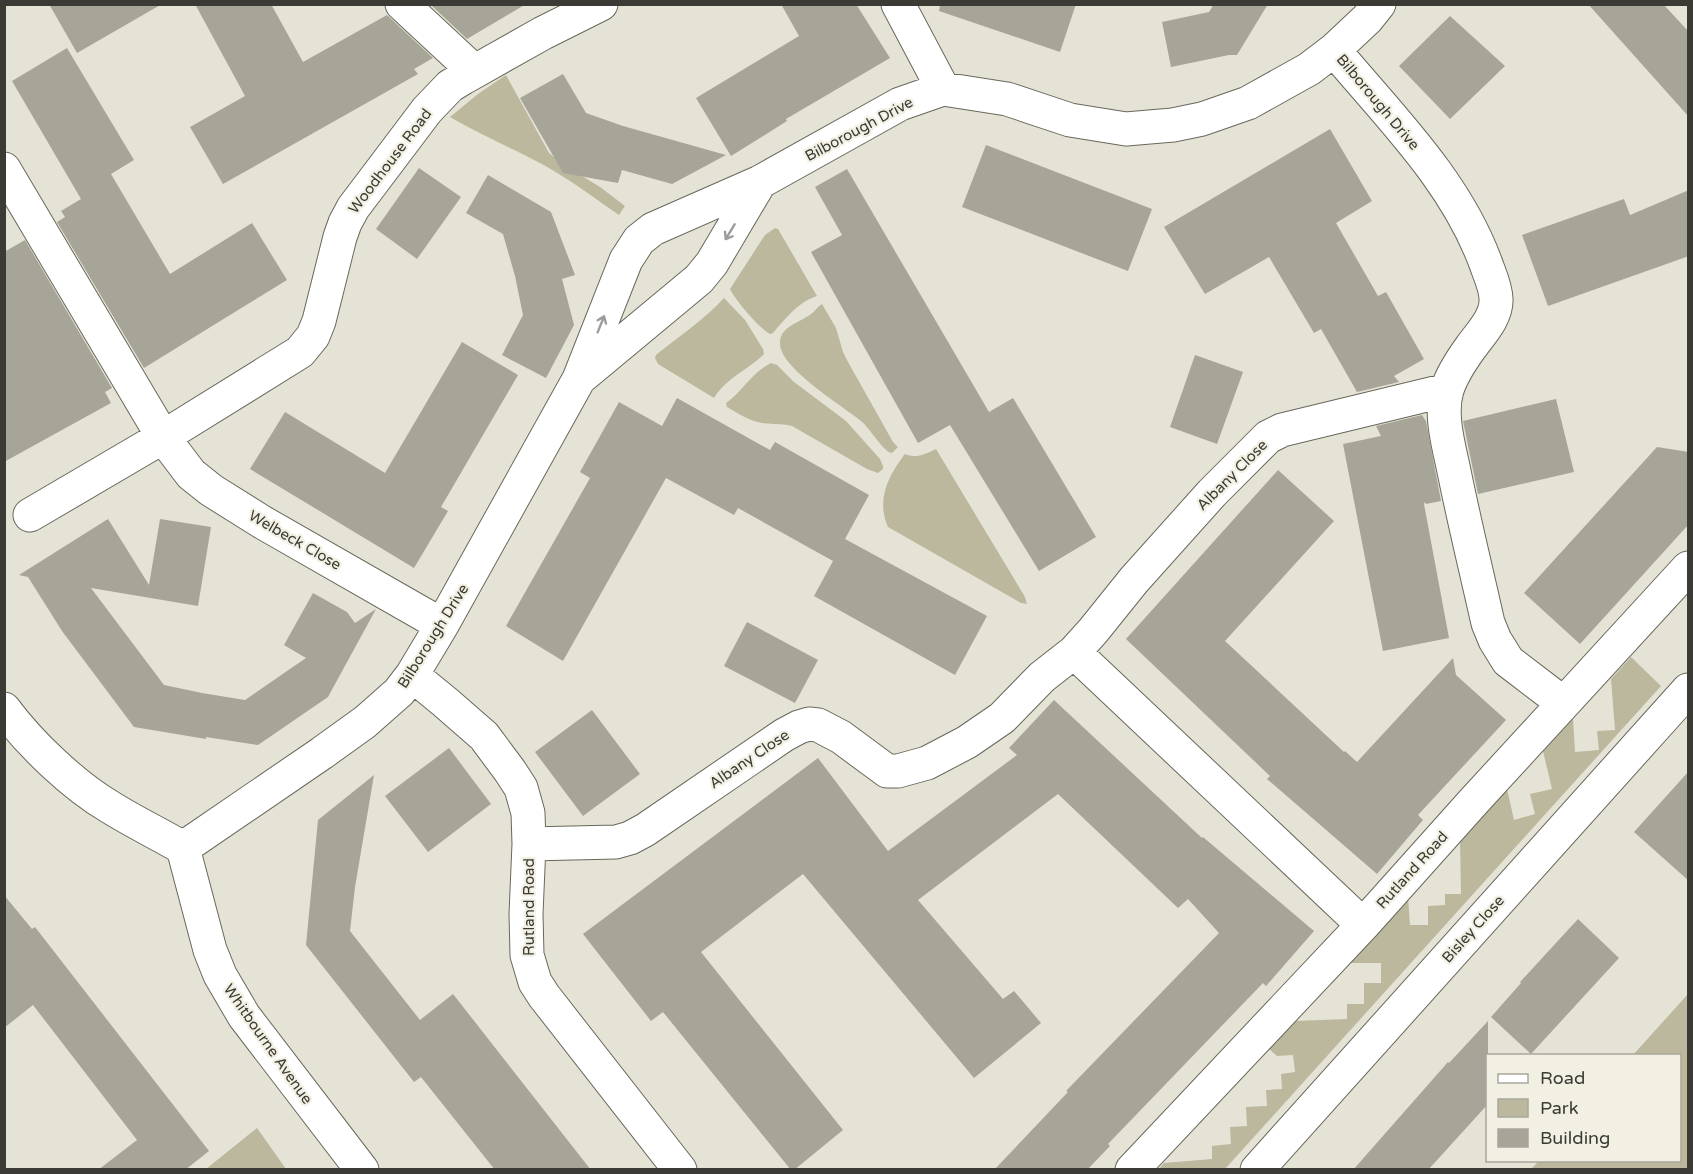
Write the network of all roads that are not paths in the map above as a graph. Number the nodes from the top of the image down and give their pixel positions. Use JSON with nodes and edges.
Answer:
{"nodes":[{"id":1,"x":402,"y":4,"type":"edge"},
{"id":2,"x":601,"y":4,"type":"edge"},
{"id":3,"x":898,"y":4,"type":"edge"},
{"id":4,"x":1379,"y":4,"type":"edge"},
{"id":5,"x":1334,"y":50,"type":"junction"},
{"id":6,"x":474,"y":71,"type":"junction"},
{"id":7,"x":943,"y":89,"type":"junction"},
{"id":8,"x":4,"y":169,"type":"edge"},
{"id":9,"x":760,"y":182,"type":"junction"},
{"id":10,"x":579,"y":379,"type":"junction"},
{"id":11,"x":1447,"y":390,"type":"junction"},
{"id":12,"x":163,"y":437,"type":"junction"},
{"id":13,"x":30,"y":515,"type":"dead end"},
{"id":14,"x":1689,"y":568,"type":"edge"},
{"id":15,"x":442,"y":625,"type":"junction"},
{"id":16,"x":1074,"y":652,"type":"junction"},
{"id":17,"x":412,"y":675,"type":"junction"},
{"id":18,"x":1689,"y":690,"type":"edge"},
{"id":19,"x":1563,"y":703,"type":"junction"},
{"id":20,"x":4,"y":709,"type":"edge"},
{"id":21,"x":529,"y":844,"type":"junction"},
{"id":22,"x":183,"y":848,"type":"junction"},
{"id":23,"x":1363,"y":925,"type":"junction"},
{"id":24,"x":362,"y":1170,"type":"edge"},
{"id":25,"x":680,"y":1170,"type":"edge"},
{"id":26,"x":1132,"y":1170,"type":"edge"},
{"id":27,"x":1257,"y":1170,"type":"edge"}],
"edges":[{"from":1,"to":6,"type":"street"},
{"from":2,"to":6,"type":"street","name":"Woodhouse Road"},
{"from":3,"to":7,"type":"street"},
{"from":4,"to":5,"type":"street"},
{"from":5,"to":7,"type":"street","name":"Bilborough Drive"},
{"from":5,"to":11,"type":"street","name":"Bilborough Drive"},
{"from":6,"to":12,"type":"street","name":"Woodhouse Road"},
{"from":7,"to":9,"type":"street","name":"Bilborough Drive"},
{"from":8,"to":12,"type":"street","name":"Welbeck Close"},
{"from":9,"to":10,"type":"street","name":"Bilborough Drive","one_way":true},
{"from":10,"to":9,"type":"street","name":"Bilborough Drive","one_way":true},
{"from":10,"to":15,"type":"street","name":"Bilborough Drive"},
{"from":11,"to":16,"type":"street","name":"Albany Close"},
{"from":11,"to":19,"type":"street","name":"Bilborough Drive"},
{"from":12,"to":13,"type":"street"},
{"from":12,"to":15,"type":"street","name":"Welbeck Close"},
{"from":14,"to":19,"type":"street","name":"Rutland Road"},
{"from":15,"to":17,"type":"street","name":"Bilborough Drive"},
{"from":16,"to":21,"type":"street","name":"Albany Close"},
{"from":16,"to":23,"type":"street"},
{"from":17,"to":21,"type":"street","name":"Rutland Road"},
{"from":17,"to":22,"type":"street","name":"Bilborough Drive"},
{"from":18,"to":27,"type":"street","name":"Bisley Close"},
{"from":19,"to":23,"type":"street","name":"Rutland Road"},
{"from":20,"to":22,"type":"street"},
{"from":21,"to":25,"type":"street","name":"Rutland Road"},
{"from":22,"to":24,"type":"street","name":"Whitbourne Avenue"},
{"from":23,"to":26,"type":"street","name":"Rutland Road"}]}
